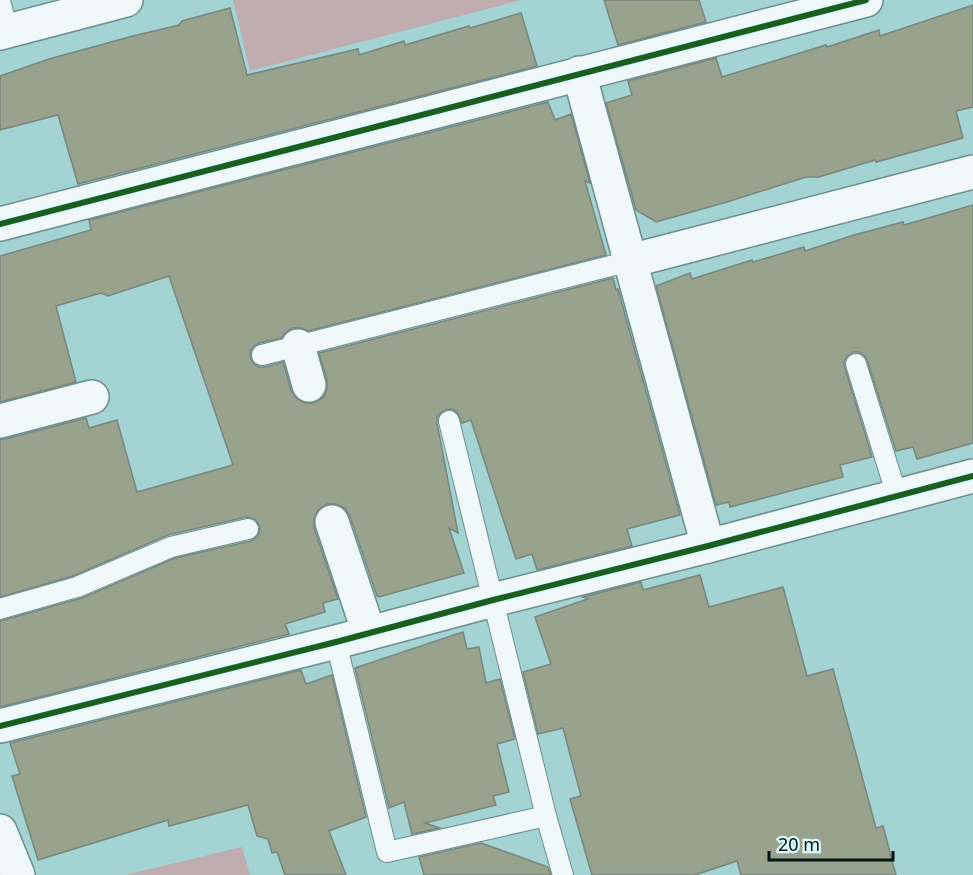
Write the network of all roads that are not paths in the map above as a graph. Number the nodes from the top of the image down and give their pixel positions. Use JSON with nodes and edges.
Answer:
{"nodes":[{"id":1,"x":126,"y":0,"type":"edge"},
{"id":2,"x":866,"y":0,"type":"edge"},
{"id":3,"x":3,"y":22,"type":"edge"},
{"id":4,"x":579,"y":74,"type":"junction"},
{"id":5,"x":973,"y":172,"type":"edge"},
{"id":6,"x":0,"y":224,"type":"edge"},
{"id":7,"x":630,"y":261,"type":"junction"},
{"id":8,"x":298,"y":346,"type":"junction"},
{"id":9,"x":262,"y":355,"type":"dead end"},
{"id":10,"x":856,"y":364,"type":"dead end"},
{"id":11,"x":309,"y":385,"type":"dead end"},
{"id":12,"x":92,"y":397,"type":"dead end"},
{"id":13,"x":449,"y":421,"type":"dead end"},
{"id":14,"x":0,"y":422,"type":"edge"},
{"id":15,"x":973,"y":476,"type":"edge"},
{"id":16,"x":897,"y":496,"type":"junction"},
{"id":17,"x":332,"y":522,"type":"dead end"},
{"id":18,"x":248,"y":530,"type":"dead end"},
{"id":19,"x":708,"y":546,"type":"junction"},
{"id":20,"x":493,"y":600,"type":"junction"},
{"id":21,"x":0,"y":609,"type":"edge"},
{"id":22,"x":369,"y":633,"type":"junction"},
{"id":23,"x":336,"y":642,"type":"junction"},
{"id":24,"x":0,"y":726,"type":"edge"},
{"id":25,"x":546,"y":816,"type":"junction"},
{"id":26,"x":0,"y":831,"type":"edge"},
{"id":27,"x":18,"y":875,"type":"edge"},
{"id":28,"x":563,"y":875,"type":"edge"}],
"edges":[{"from":1,"to":3,"type":"street"},
{"from":2,"to":4,"type":"street"},
{"from":4,"to":6,"type":"street"},
{"from":4,"to":7,"type":"street"},
{"from":5,"to":7,"type":"street"},
{"from":7,"to":8,"type":"lane"},
{"from":7,"to":19,"type":"street"},
{"from":8,"to":9,"type":"lane"},
{"from":8,"to":11,"type":"street"},
{"from":10,"to":16,"type":"lane"},
{"from":12,"to":14,"type":"street"},
{"from":13,"to":20,"type":"lane"},
{"from":15,"to":16,"type":"street"},
{"from":16,"to":19,"type":"street"},
{"from":17,"to":22,"type":"street"},
{"from":18,"to":21,"type":"lane"},
{"from":19,"to":20,"type":"street"},
{"from":20,"to":22,"type":"street"},
{"from":20,"to":25,"type":"lane"},
{"from":22,"to":23,"type":"street"},
{"from":23,"to":24,"type":"street"},
{"from":23,"to":25,"type":"lane"},
{"from":25,"to":28,"type":"lane"},
{"from":26,"to":27,"type":"street"}]}
